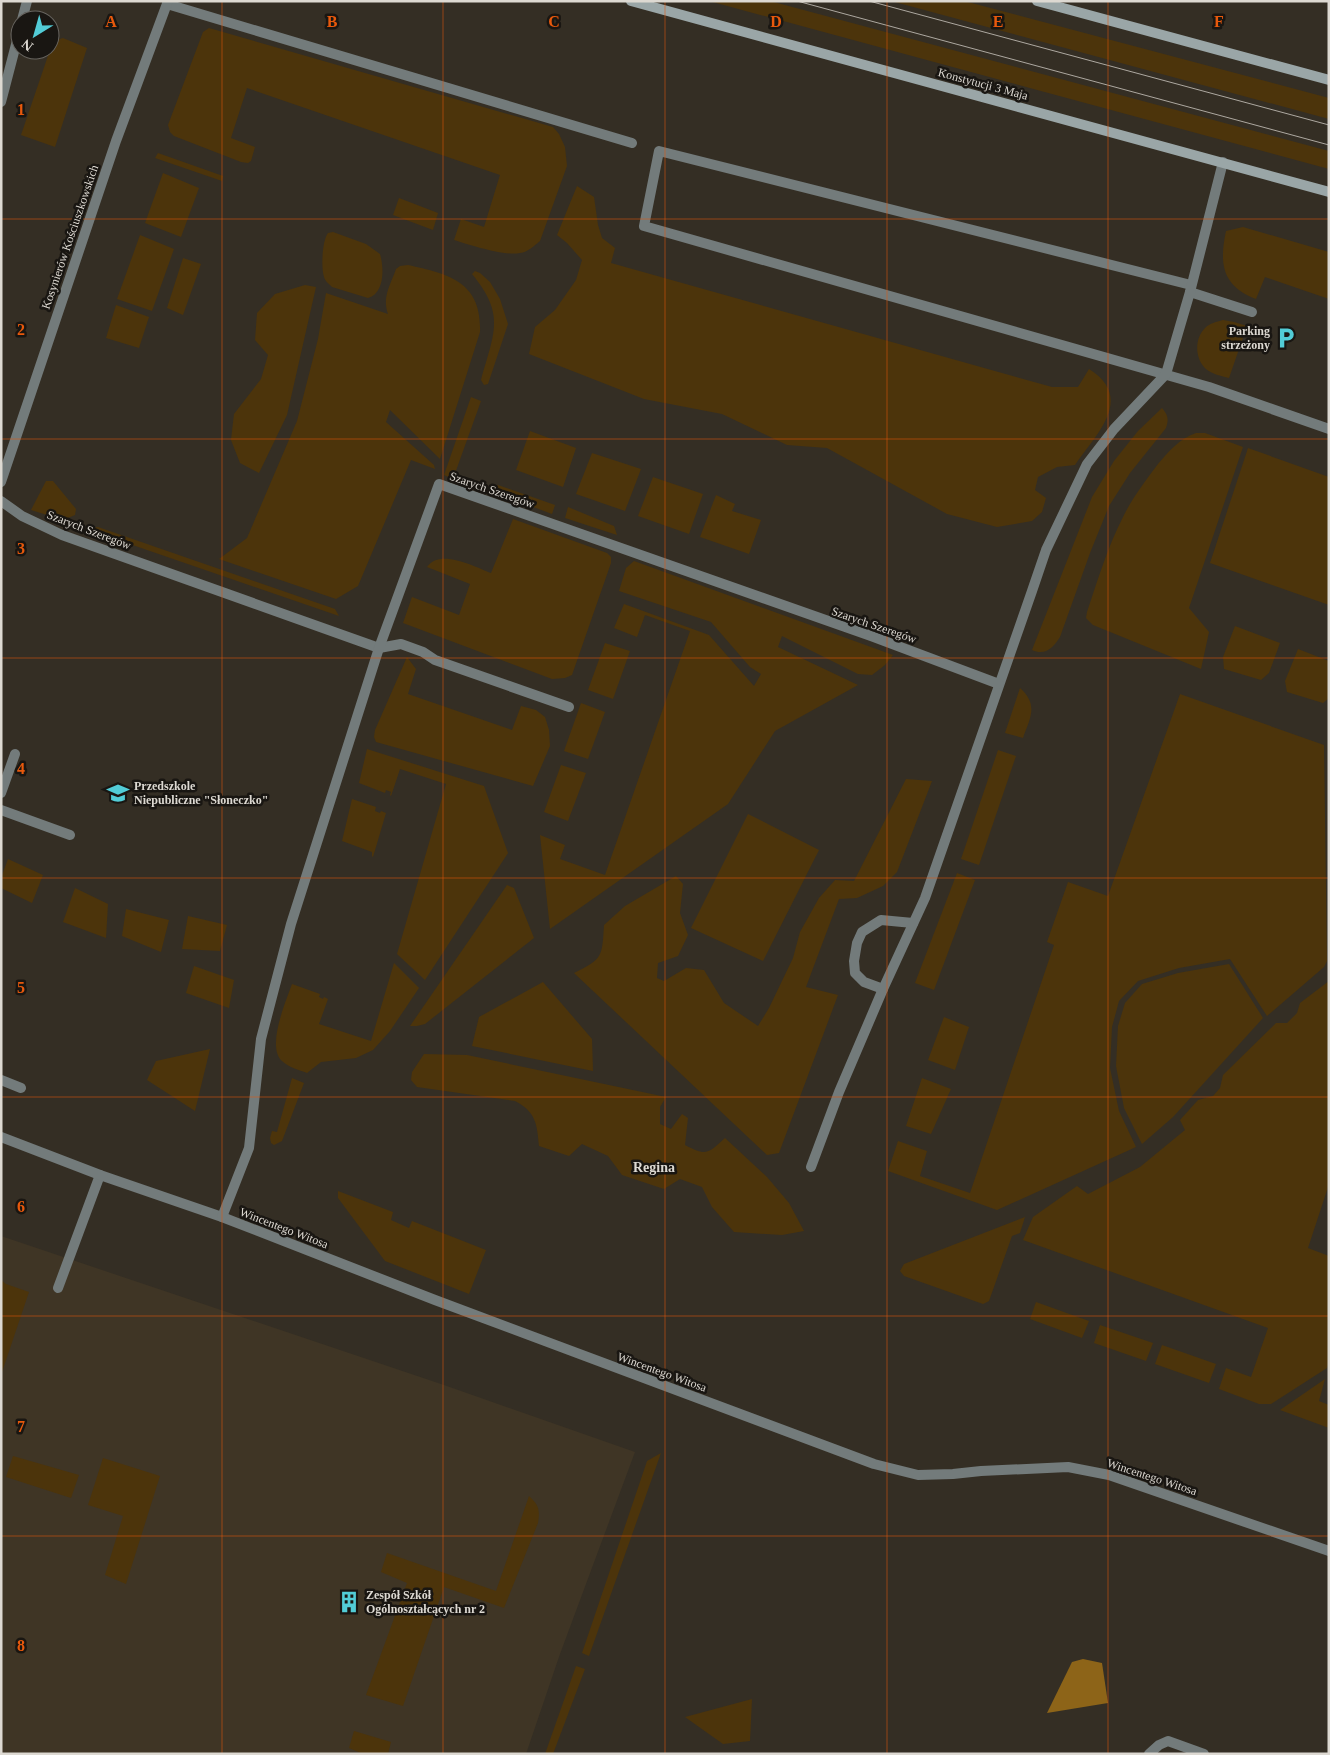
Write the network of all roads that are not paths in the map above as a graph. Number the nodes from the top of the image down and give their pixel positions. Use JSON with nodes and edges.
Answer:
{"nodes":[{"id":1,"x":631,"y":1,"type":"edge"},
{"id":2,"x":1037,"y":1,"type":"edge"},
{"id":3,"x":167,"y":3,"type":"edge"},
{"id":4,"x":12,"y":60,"type":"edge"},
{"id":5,"x":1329,"y":80,"type":"edge"},
{"id":6,"x":1,"y":102,"type":"edge"},
{"id":7,"x":632,"y":142,"type":"dead end"},
{"id":8,"x":1223,"y":162,"type":"junction"},
{"id":9,"x":1329,"y":192,"type":"edge"},
{"id":10,"x":1190,"y":288,"type":"junction"},
{"id":11,"x":1252,"y":312,"type":"dead end"},
{"id":12,"x":1166,"y":374,"type":"junction"},
{"id":13,"x":1329,"y":429,"type":"edge"},
{"id":14,"x":1,"y":482,"type":"edge"},
{"id":15,"x":1,"y":502,"type":"edge"},
{"id":16,"x":379,"y":648,"type":"junction"},
{"id":17,"x":999,"y":684,"type":"junction"},
{"id":18,"x":569,"y":708,"type":"dead end"},
{"id":19,"x":15,"y":754,"type":"dead end"},
{"id":20,"x":1,"y":793,"type":"edge"},
{"id":21,"x":1,"y":810,"type":"edge"},
{"id":22,"x":70,"y":835,"type":"dead end"},
{"id":23,"x":913,"y":923,"type":"junction"},
{"id":24,"x":883,"y":989,"type":"junction"},
{"id":25,"x":1,"y":1080,"type":"edge"},
{"id":26,"x":21,"y":1088,"type":"dead end"},
{"id":27,"x":1,"y":1138,"type":"edge"},
{"id":28,"x":811,"y":1167,"type":"dead end"},
{"id":29,"x":100,"y":1175,"type":"junction"},
{"id":30,"x":222,"y":1217,"type":"junction"},
{"id":31,"x":58,"y":1288,"type":"dead end"},
{"id":32,"x":1329,"y":1551,"type":"edge"},
{"id":33,"x":1149,"y":1754,"type":"edge"},
{"id":34,"x":1204,"y":1754,"type":"edge"}],
"edges":[{"from":1,"to":8,"type":"street","name":"Konstytucji 3 Maja"},
{"from":2,"to":5,"type":"street"},
{"from":3,"to":7,"type":"street"},
{"from":3,"to":14,"type":"street","name":"Kosynierów Kościuszkowskich"},
{"from":4,"to":6,"type":"street"},
{"from":8,"to":9,"type":"street","name":"Konstytucji 3 Maja"},
{"from":8,"to":10,"type":"street"},
{"from":10,"to":11,"type":"street"},
{"from":10,"to":12,"type":"street"},
{"from":10,"to":12,"type":"street"},
{"from":12,"to":13,"type":"street"},
{"from":12,"to":17,"type":"street"},
{"from":15,"to":16,"type":"street","name":"Szarych Szeregów"},
{"from":16,"to":17,"type":"street","name":"Szarych Szeregów"},
{"from":16,"to":18,"type":"street"},
{"from":16,"to":30,"type":"street"},
{"from":17,"to":23,"type":"street"},
{"from":19,"to":20,"type":"street"},
{"from":21,"to":22,"type":"street"},
{"from":23,"to":24,"type":"street"},
{"from":23,"to":24,"type":"street"},
{"from":24,"to":28,"type":"street"},
{"from":25,"to":26,"type":"street"},
{"from":27,"to":29,"type":"street","name":"Wincentego Witosa"},
{"from":29,"to":30,"type":"street","name":"Wincentego Witosa"},
{"from":29,"to":31,"type":"street"},
{"from":30,"to":32,"type":"street","name":"Wincentego Witosa"},
{"from":33,"to":34,"type":"street"}]}
